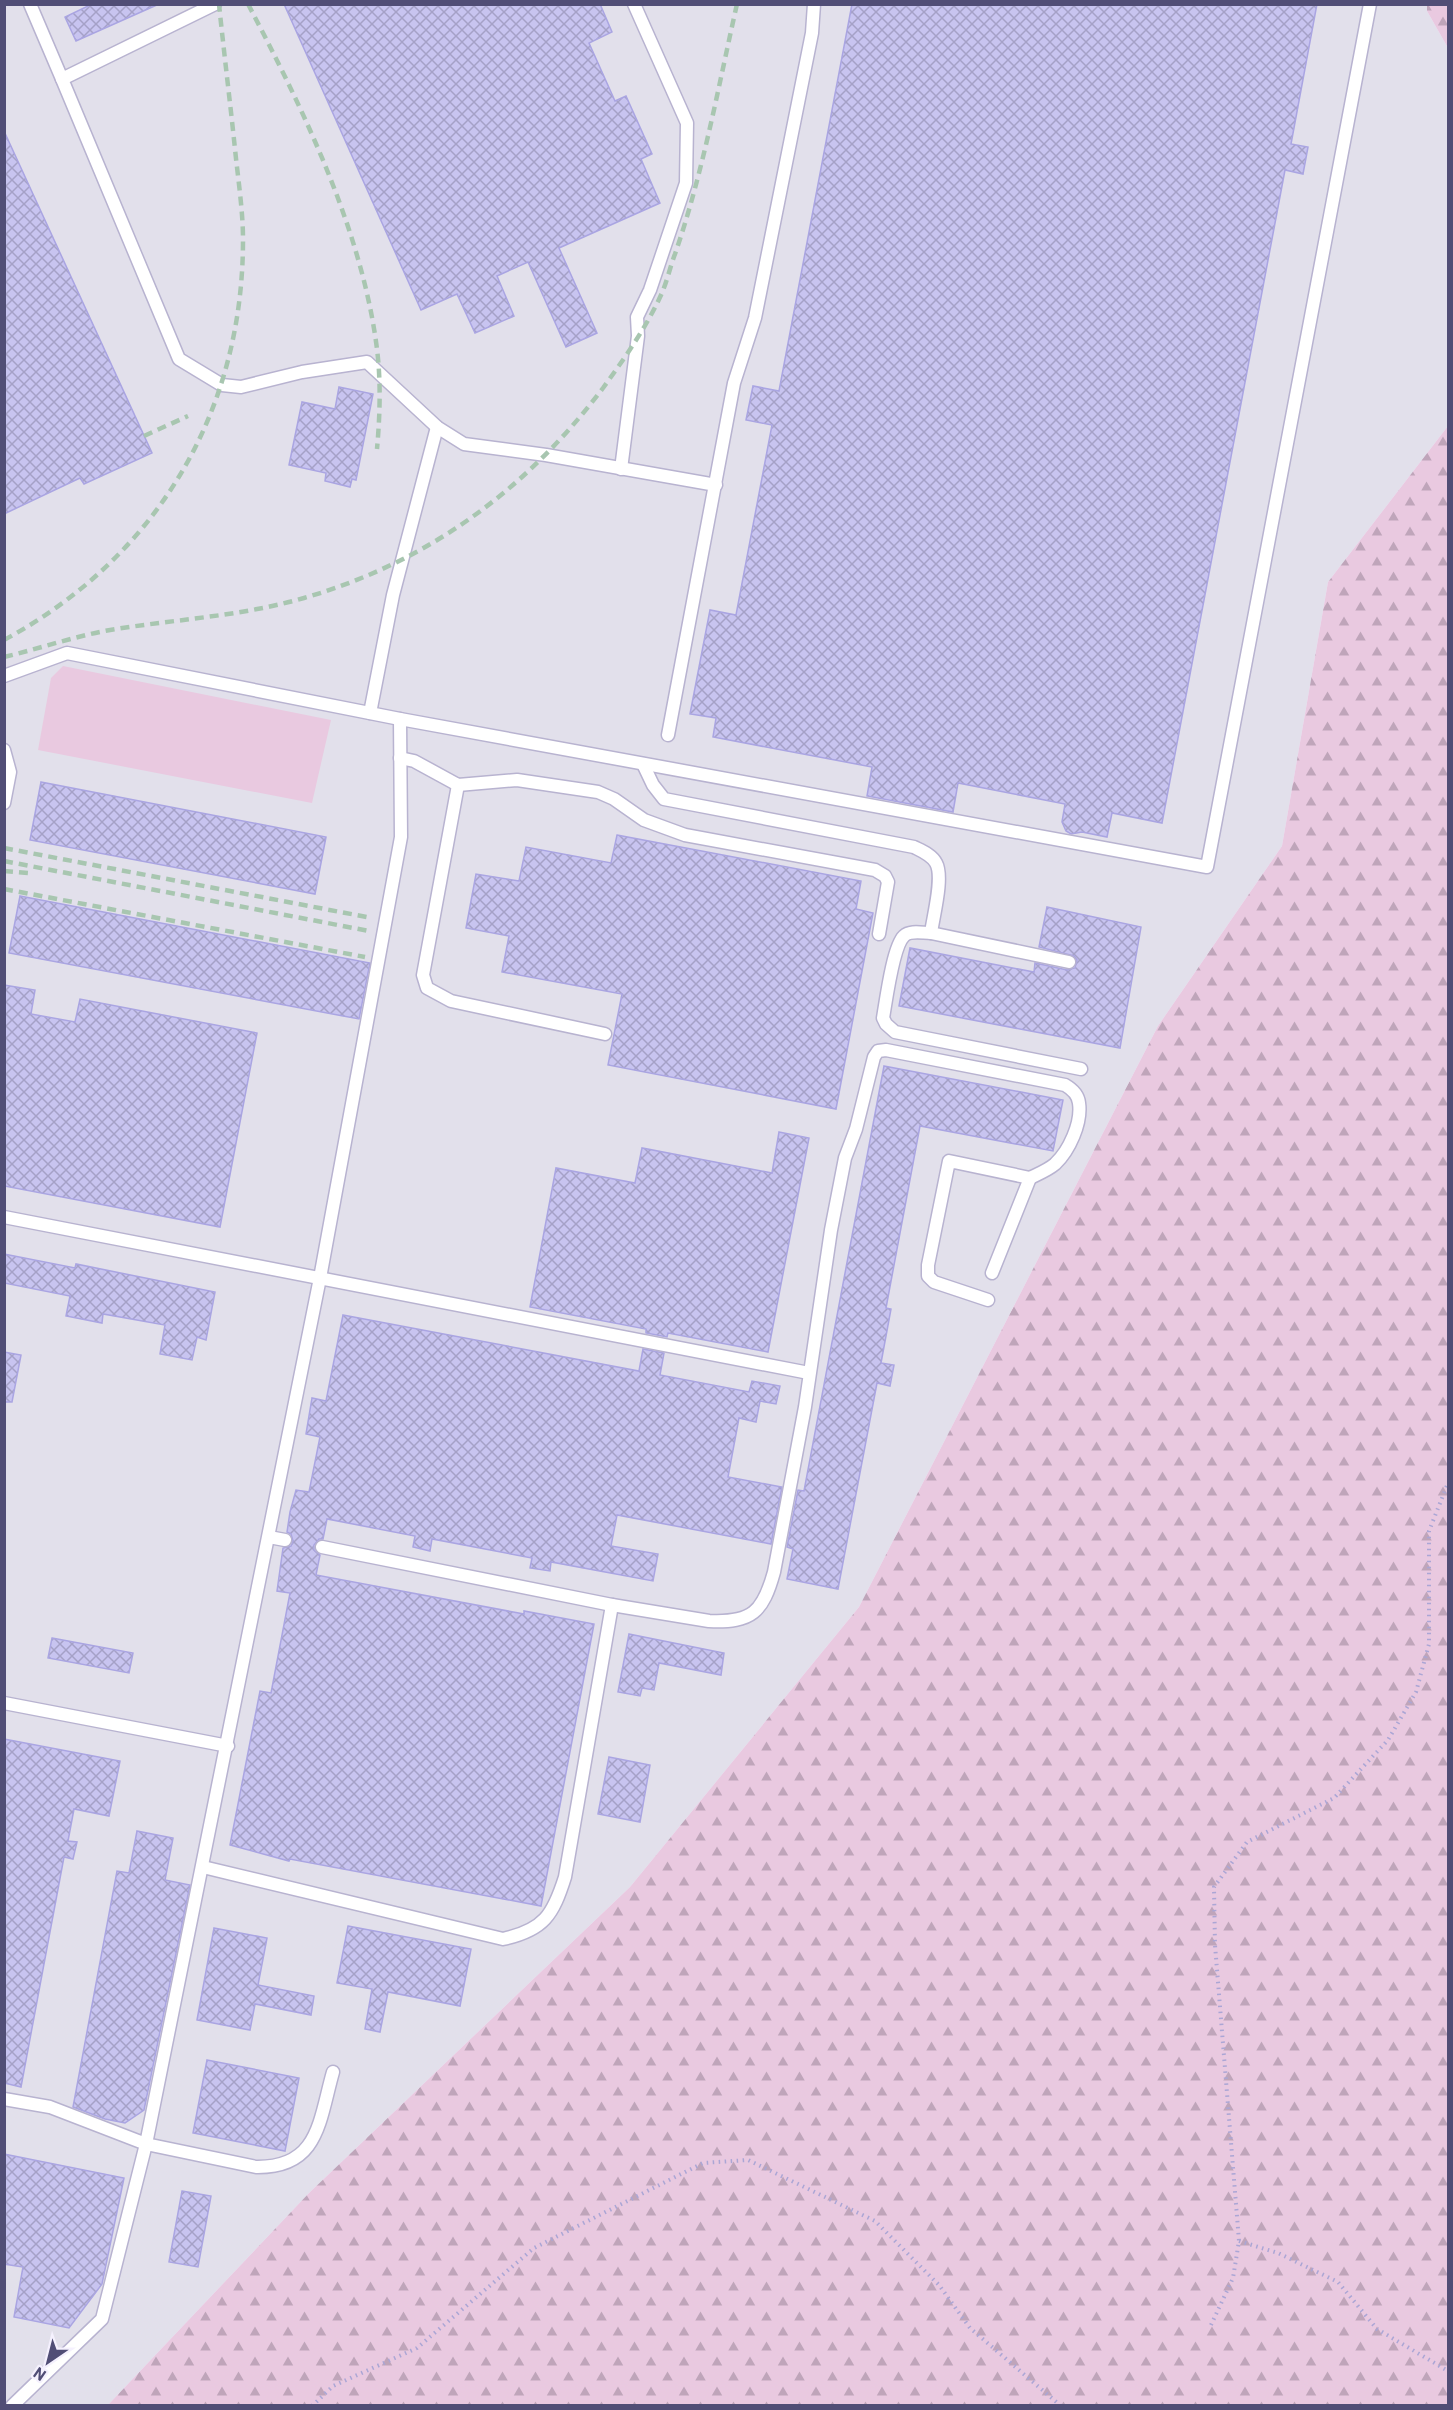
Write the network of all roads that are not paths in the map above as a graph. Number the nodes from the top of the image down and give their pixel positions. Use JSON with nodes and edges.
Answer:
{"nodes":[{"id":1,"x":30,"y":4,"type":"edge"},
{"id":2,"x":215,"y":4,"type":"edge"},
{"id":3,"x":634,"y":4,"type":"edge"},
{"id":4,"x":814,"y":4,"type":"edge"},
{"id":5,"x":1370,"y":4,"type":"edge"},
{"id":6,"x":63,"y":79,"type":"junction"},
{"id":7,"x":437,"y":427,"type":"junction"},
{"id":8,"x":621,"y":469,"type":"junction"},
{"id":9,"x":716,"y":485,"type":"junction"},
{"id":10,"x":4,"y":676,"type":"edge"},
{"id":11,"x":370,"y":713,"type":"junction"},
{"id":12,"x":400,"y":719,"type":"junction"},
{"id":13,"x":668,"y":735,"type":"dead end"},
{"id":14,"x":4,"y":750,"type":"edge"},
{"id":15,"x":400,"y":758,"type":"junction"},
{"id":16,"x":643,"y":764,"type":"junction"},
{"id":17,"x":458,"y":785,"type":"junction"},
{"id":18,"x":4,"y":803,"type":"edge"},
{"id":19,"x":931,"y":933,"type":"junction"},
{"id":20,"x":879,"y":934,"type":"dead end"},
{"id":21,"x":1069,"y":962,"type":"dead end"},
{"id":22,"x":605,"y":1034,"type":"dead end"},
{"id":23,"x":1081,"y":1069,"type":"dead end"},
{"id":24,"x":1030,"y":1178,"type":"junction"},
{"id":25,"x":4,"y":1217,"type":"edge"},
{"id":26,"x":992,"y":1274,"type":"dead end"},
{"id":27,"x":320,"y":1278,"type":"junction"},
{"id":28,"x":988,"y":1300,"type":"dead end"},
{"id":29,"x":809,"y":1373,"type":"junction"},
{"id":30,"x":269,"y":1537,"type":"junction"},
{"id":31,"x":285,"y":1540,"type":"dead end"},
{"id":32,"x":322,"y":1547,"type":"dead end"},
{"id":33,"x":612,"y":1605,"type":"junction"},
{"id":34,"x":4,"y":1703,"type":"edge"},
{"id":35,"x":228,"y":1746,"type":"junction"},
{"id":36,"x":203,"y":1867,"type":"junction"},
{"id":37,"x":333,"y":2072,"type":"dead end"},
{"id":38,"x":4,"y":2099,"type":"edge"},
{"id":39,"x":146,"y":2144,"type":"junction"},
{"id":40,"x":12,"y":2406,"type":"edge"}],
"edges":[{"from":1,"to":6,"type":"lane"},
{"from":2,"to":6,"type":"lane"},
{"from":3,"to":8,"type":"lane"},
{"from":4,"to":9,"type":"lane"},
{"from":5,"to":16,"type":"lane"},
{"from":6,"to":7,"type":"lane"},
{"from":7,"to":8,"type":"lane"},
{"from":7,"to":11,"type":"lane"},
{"from":8,"to":9,"type":"lane"},
{"from":9,"to":13,"type":"lane"},
{"from":10,"to":11,"type":"lane"},
{"from":11,"to":12,"type":"lane"},
{"from":12,"to":15,"type":"lane"},
{"from":12,"to":16,"type":"lane"},
{"from":14,"to":18,"type":"lane"},
{"from":15,"to":17,"type":"lane"},
{"from":15,"to":27,"type":"lane"},
{"from":16,"to":19,"type":"lane"},
{"from":17,"to":20,"type":"lane"},
{"from":17,"to":22,"type":"lane"},
{"from":19,"to":21,"type":"lane"},
{"from":19,"to":23,"type":"lane"},
{"from":24,"to":26,"type":"lane"},
{"from":24,"to":28,"type":"lane"},
{"from":24,"to":29,"type":"lane"},
{"from":25,"to":27,"type":"lane"},
{"from":27,"to":29,"type":"lane"},
{"from":27,"to":30,"type":"lane"},
{"from":29,"to":33,"type":"lane"},
{"from":30,"to":31,"type":"lane"},
{"from":30,"to":35,"type":"lane"},
{"from":32,"to":33,"type":"lane"},
{"from":33,"to":36,"type":"lane"},
{"from":34,"to":35,"type":"lane"},
{"from":35,"to":36,"type":"lane"},
{"from":36,"to":39,"type":"lane"},
{"from":37,"to":39,"type":"lane"},
{"from":38,"to":39,"type":"lane"},
{"from":39,"to":40,"type":"lane"}]}
